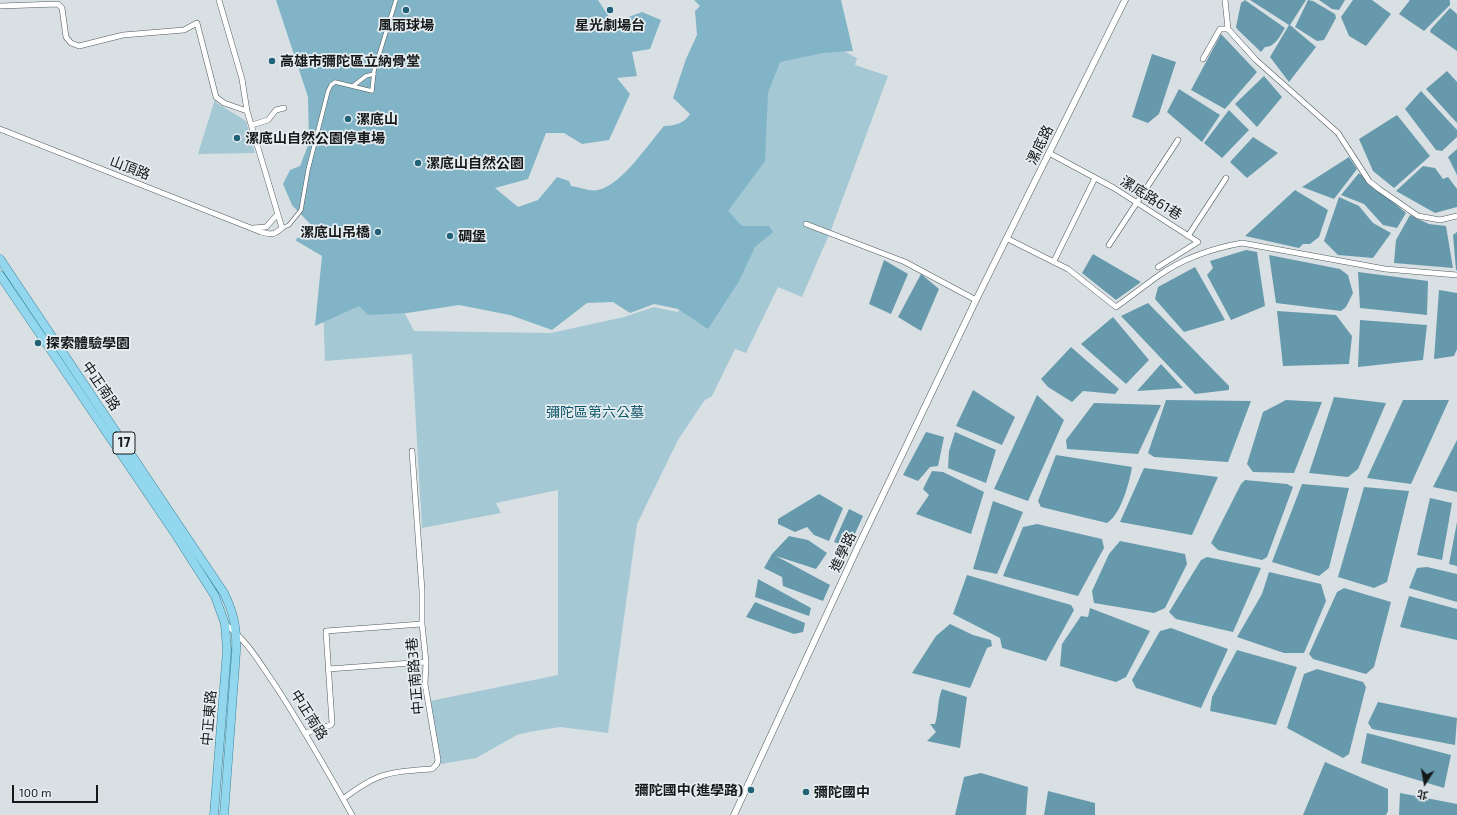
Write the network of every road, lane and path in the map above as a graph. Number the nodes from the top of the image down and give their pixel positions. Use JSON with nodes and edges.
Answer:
{"nodes":[{"id":1,"x":219,"y":0,"type":"edge"},
{"id":2,"x":396,"y":0,"type":"edge"},
{"id":3,"x":1125,"y":0,"type":"edge"},
{"id":4,"x":1225,"y":0,"type":"edge"},
{"id":5,"x":0,"y":6,"type":"edge"},
{"id":6,"x":1228,"y":29,"type":"junction"},
{"id":7,"x":1203,"y":59,"type":"dead end"},
{"id":8,"x":374,"y":74,"type":"junction"},
{"id":9,"x":353,"y":86,"type":"junction"},
{"id":10,"x":284,"y":108,"type":"dead end"},
{"id":11,"x":247,"y":111,"type":"junction"},
{"id":12,"x":252,"y":125,"type":"junction"},
{"id":13,"x":0,"y":129,"type":"edge"},
{"id":14,"x":1178,"y":140,"type":"dead end"},
{"id":15,"x":1050,"y":153,"type":"junction"},
{"id":16,"x":1095,"y":178,"type":"junction"},
{"id":17,"x":1226,"y":178,"type":"dead end"},
{"id":18,"x":1138,"y":203,"type":"junction"},
{"id":19,"x":277,"y":215,"type":"junction"},
{"id":20,"x":1457,"y":216,"type":"edge"},
{"id":21,"x":806,"y":224,"type":"dead end"},
{"id":22,"x":252,"y":228,"type":"junction"},
{"id":23,"x":282,"y":228,"type":"junction"},
{"id":24,"x":1188,"y":236,"type":"junction"},
{"id":25,"x":1008,"y":240,"type":"junction"},
{"id":26,"x":1110,"y":244,"type":"dead end"},
{"id":27,"x":0,"y":259,"type":"edge"},
{"id":28,"x":1054,"y":261,"type":"junction"},
{"id":29,"x":1158,"y":267,"type":"dead end"},
{"id":30,"x":0,"y":275,"type":"edge"},
{"id":31,"x":1457,"y":275,"type":"edge"},
{"id":32,"x":976,"y":300,"type":"junction"},
{"id":33,"x":412,"y":451,"type":"dead end"},
{"id":34,"x":225,"y":624,"type":"junction"},
{"id":35,"x":422,"y":624,"type":"junction"},
{"id":36,"x":237,"y":633,"type":"junction"},
{"id":37,"x":426,"y":662,"type":"junction"},
{"id":38,"x":328,"y":669,"type":"junction"},
{"id":39,"x":306,"y":733,"type":"junction"},
{"id":40,"x":343,"y":799,"type":"junction"},
{"id":41,"x":214,"y":815,"type":"edge"},
{"id":42,"x":224,"y":815,"type":"edge"},
{"id":43,"x":352,"y":815,"type":"edge"},
{"id":44,"x":734,"y":815,"type":"edge"}],
"edges":[{"from":1,"to":11,"type":"street"},
{"from":2,"to":8,"type":"street"},
{"from":3,"to":15,"type":"street","name":"漯底路"},
{"from":4,"to":6,"type":"street"},
{"from":5,"to":11,"type":"street"},
{"from":6,"to":7,"type":"street"},
{"from":6,"to":20,"type":"street"},
{"from":8,"to":9,"type":"street"},
{"from":8,"to":9,"type":"street"},
{"from":9,"to":23,"type":"street"},
{"from":10,"to":12,"type":"street"},
{"from":11,"to":12,"type":"street"},
{"from":12,"to":19,"type":"street"},
{"from":13,"to":22,"type":"street","name":"山頂路"},
{"from":14,"to":18,"type":"street"},
{"from":15,"to":16,"type":"street","name":"漯底路61巷"},
{"from":15,"to":25,"type":"street","name":"漯底路"},
{"from":16,"to":18,"type":"street","name":"漯底路61巷"},
{"from":16,"to":28,"type":"street"},
{"from":17,"to":24,"type":"street"},
{"from":18,"to":24,"type":"street","name":"漯底路61巷"},
{"from":18,"to":26,"type":"street"},
{"from":19,"to":22,"type":"street"},
{"from":19,"to":23,"type":"street"},
{"from":21,"to":32,"type":"street"},
{"from":22,"to":23,"type":"street","name":"山頂路"},
{"from":24,"to":29,"type":"street","name":"漯底路61巷"},
{"from":25,"to":28,"type":"street"},
{"from":25,"to":32,"type":"street","name":"漯底路"},
{"from":27,"to":36,"type":"main road","name":"中正南路","number":"17"},
{"from":28,"to":31,"type":"street"},
{"from":30,"to":34,"type":"main road","name":"中正南路","number":"17"},
{"from":32,"to":44,"type":"street","name":"進學路"},
{"from":33,"to":35,"type":"street","name":"中正南路3巷"},
{"from":34,"to":36,"type":"street","name":"中正南路"},
{"from":34,"to":41,"type":"main road","name":"中正東路","number":"17"},
{"from":35,"to":37,"type":"street","name":"中正南路3巷"},
{"from":35,"to":38,"type":"street","name":"中正南路3巷"},
{"from":36,"to":39,"type":"street","name":"中正南路"},
{"from":36,"to":42,"type":"main road","name":"中正東路","number":"17"},
{"from":37,"to":38,"type":"street"},
{"from":37,"to":40,"type":"street","name":"中正南路3巷"},
{"from":38,"to":39,"type":"street"},
{"from":39,"to":40,"type":"street","name":"中正南路"},
{"from":40,"to":43,"type":"street","name":"中正南路"}]}
